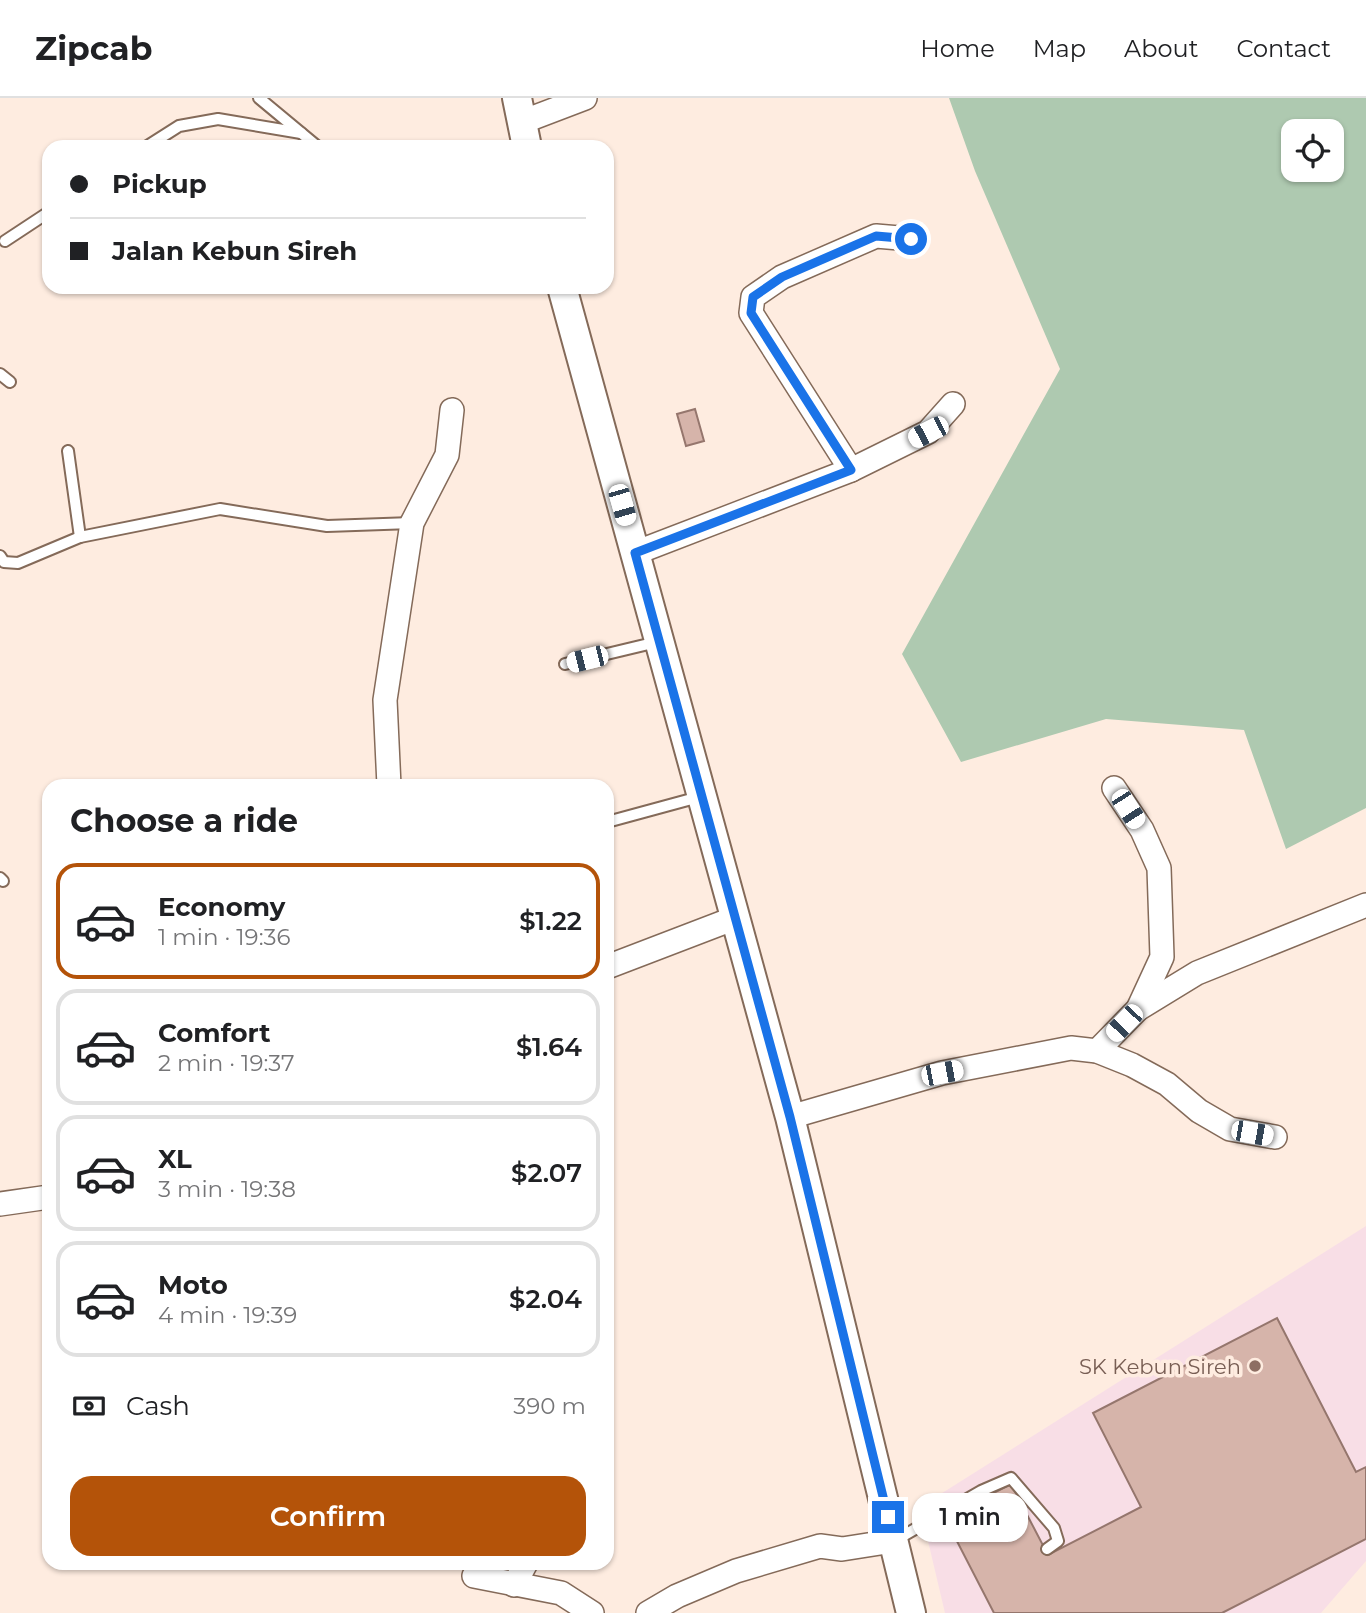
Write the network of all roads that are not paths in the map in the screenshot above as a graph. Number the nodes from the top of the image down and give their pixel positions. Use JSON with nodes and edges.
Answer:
{"nodes":[{"id":1,"x":259,"y":98,"type":"edge"},
{"id":2,"x":585,"y":98,"type":"edge"},
{"id":3,"x":522,"y":122,"type":"edge"},
{"id":4,"x":301,"y":133,"type":"junction"},
{"id":5,"x":156,"y":140,"type":"edge"},
{"id":6,"x":310,"y":140,"type":"edge"},
{"id":7,"x":42,"y":217,"type":"edge"},
{"id":8,"x":911,"y":239,"type":"dead end"},
{"id":9,"x":5,"y":241,"type":"dead end"},
{"id":10,"x":564,"y":294,"type":"edge"},
{"id":11,"x":0,"y":374,"type":"edge"},
{"id":12,"x":10,"y":382,"type":"dead end"},
{"id":13,"x":953,"y":404,"type":"dead end"},
{"id":14,"x":452,"y":410,"type":"dead end"},
{"id":15,"x":68,"y":451,"type":"dead end"},
{"id":16,"x":851,"y":470,"type":"junction"},
{"id":17,"x":412,"y":523,"type":"junction"},
{"id":18,"x":80,"y":537,"type":"junction"},
{"id":19,"x":635,"y":553,"type":"junction"},
{"id":20,"x":0,"y":556,"type":"edge"},
{"id":21,"x":659,"y":642,"type":"junction"},
{"id":22,"x":565,"y":664,"type":"dead end"},
{"id":23,"x":389,"y":779,"type":"edge"},
{"id":24,"x":1114,"y":788,"type":"dead end"},
{"id":25,"x":702,"y":796,"type":"junction"},
{"id":26,"x":614,"y":820,"type":"edge"},
{"id":27,"x":1366,"y":905,"type":"edge"},
{"id":28,"x":735,"y":918,"type":"junction"},
{"id":29,"x":614,"y":964,"type":"edge"},
{"id":30,"x":1138,"y":1009,"type":"junction"},
{"id":31,"x":1097,"y":1051,"type":"junction"},
{"id":32,"x":790,"y":1117,"type":"junction"},
{"id":33,"x":1275,"y":1137,"type":"dead end"},
{"id":34,"x":42,"y":1198,"type":"edge"},
{"id":35,"x":0,"y":1203,"type":"edge"},
{"id":36,"x":893,"y":1541,"type":"junction"},
{"id":37,"x":1047,"y":1549,"type":"dead end"},
{"id":38,"x":522,"y":1570,"type":"edge"},
{"id":39,"x":474,"y":1576,"type":"dead end"},
{"id":40,"x":514,"y":1585,"type":"junction"},
{"id":41,"x":592,"y":1613,"type":"edge"},
{"id":42,"x":648,"y":1613,"type":"edge"},
{"id":43,"x":911,"y":1613,"type":"edge"}],
"edges":[{"from":1,"to":4,"type":"lane"},
{"from":2,"to":3,"type":"street"},
{"from":4,"to":5,"type":"lane"},
{"from":4,"to":6,"type":"lane"},
{"from":7,"to":9,"type":"lane"},
{"from":8,"to":16,"type":"street"},
{"from":10,"to":19,"type":"street"},
{"from":11,"to":12,"type":"lane"},
{"from":13,"to":16,"type":"street"},
{"from":14,"to":17,"type":"street"},
{"from":15,"to":18,"type":"lane"},
{"from":16,"to":19,"type":"street"},
{"from":17,"to":18,"type":"lane"},
{"from":17,"to":23,"type":"street"},
{"from":18,"to":20,"type":"lane"},
{"from":19,"to":21,"type":"street"},
{"from":21,"to":22,"type":"lane"},
{"from":21,"to":25,"type":"street"},
{"from":24,"to":30,"type":"street"},
{"from":25,"to":26,"type":"lane"},
{"from":25,"to":28,"type":"street"},
{"from":27,"to":30,"type":"street"},
{"from":28,"to":29,"type":"street"},
{"from":28,"to":32,"type":"street"},
{"from":30,"to":31,"type":"street"},
{"from":31,"to":32,"type":"street"},
{"from":31,"to":33,"type":"street"},
{"from":32,"to":36,"type":"street"},
{"from":34,"to":35,"type":"street"},
{"from":36,"to":37,"type":"lane"},
{"from":36,"to":42,"type":"street"},
{"from":36,"to":43,"type":"street"},
{"from":38,"to":40,"type":"street"},
{"from":39,"to":40,"type":"street"},
{"from":40,"to":41,"type":"street"}]}
